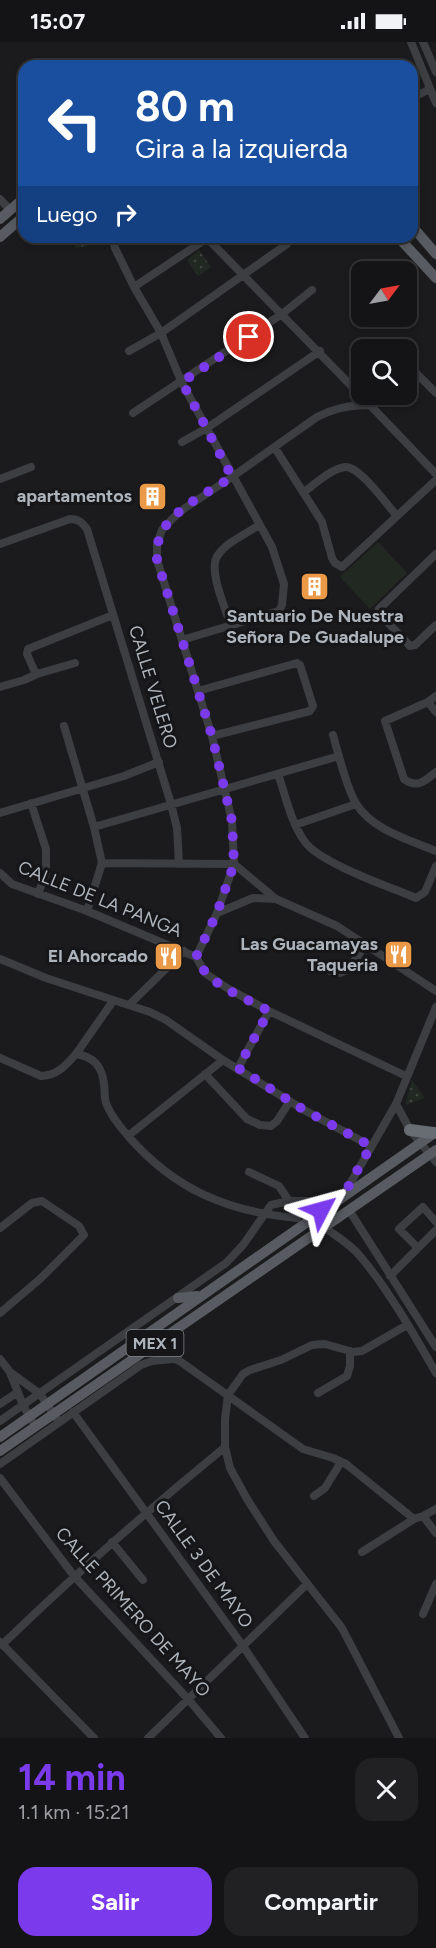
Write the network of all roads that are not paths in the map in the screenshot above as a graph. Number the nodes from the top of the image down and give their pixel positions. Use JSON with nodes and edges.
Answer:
{"nodes":[{"id":1,"x":411,"y":42,"type":"edge"},
{"id":2,"x":423,"y":42,"type":"edge"},
{"id":3,"x":435,"y":66,"type":"edge"},
{"id":4,"x":430,"y":89,"type":"junction"},
{"id":5,"x":418,"y":95,"type":"edge"},
{"id":6,"x":436,"y":103,"type":"edge"},
{"id":7,"x":0,"y":199,"type":"edge"},
{"id":8,"x":18,"y":203,"type":"edge"},
{"id":9,"x":10,"y":210,"type":"junction"},
{"id":10,"x":0,"y":219,"type":"edge"},
{"id":11,"x":18,"y":221,"type":"edge"},
{"id":12,"x":418,"y":233,"type":"edge"},
{"id":13,"x":0,"y":237,"type":"edge"},
{"id":14,"x":114,"y":243,"type":"edge"},
{"id":15,"x":200,"y":243,"type":"edge"},
{"id":16,"x":212,"y":243,"type":"edge"},
{"id":17,"x":404,"y":243,"type":"edge"},
{"id":18,"x":286,"y":244,"type":"dead end"},
{"id":19,"x":436,"y":254,"type":"edge"},
{"id":20,"x":244,"y":275,"type":"junction"},
{"id":21,"x":436,"y":278,"type":"edge"},
{"id":22,"x":134,"y":287,"type":"junction"},
{"id":23,"x":312,"y":290,"type":"dead end"},
{"id":24,"x":282,"y":315,"type":"junction"},
{"id":25,"x":161,"y":333,"type":"junction"},
{"id":26,"x":129,"y":351,"type":"dead end"},
{"id":27,"x":320,"y":351,"type":"junction"},
{"id":28,"x":417,"y":374,"type":"edge"},
{"id":29,"x":182,"y":382,"type":"junction"},
{"id":30,"x":351,"y":384,"type":"edge"},
{"id":31,"x":436,"y":393,"type":"edge"},
{"id":32,"x":351,"y":405,"type":"edge"},
{"id":33,"x":370,"y":405,"type":"edge"},
{"id":34,"x":133,"y":413,"type":"dead end"},
{"id":35,"x":207,"y":428,"type":"junction"},
{"id":36,"x":182,"y":442,"type":"dead end"},
{"id":37,"x":274,"y":448,"type":"junction"},
{"id":38,"x":31,"y":467,"type":"dead end"},
{"id":39,"x":436,"y":474,"type":"edge"},
{"id":40,"x":232,"y":477,"type":"junction"},
{"id":41,"x":0,"y":479,"type":"edge"},
{"id":42,"x":436,"y":480,"type":"edge"},
{"id":43,"x":304,"y":492,"type":"junction"},
{"id":44,"x":397,"y":516,"type":"junction"},
{"id":45,"x":260,"y":525,"type":"junction"},
{"id":46,"x":0,"y":544,"type":"edge"},
{"id":47,"x":436,"y":554,"type":"edge"},
{"id":48,"x":113,"y":615,"type":"junction"},
{"id":49,"x":231,"y":626,"type":"junction"},
{"id":50,"x":436,"y":626,"type":"edge"},
{"id":51,"x":182,"y":640,"type":"junction"},
{"id":52,"x":75,"y":663,"type":"dead end"},
{"id":53,"x":38,"y":674,"type":"junction"},
{"id":54,"x":0,"y":687,"type":"edge"},
{"id":55,"x":198,"y":691,"type":"junction"},
{"id":56,"x":436,"y":696,"type":"edge"},
{"id":57,"x":428,"y":702,"type":"junction"},
{"id":58,"x":436,"y":712,"type":"edge"},
{"id":59,"x":64,"y":726,"type":"dead end"},
{"id":60,"x":333,"y":735,"type":"dead end"},
{"id":61,"x":212,"y":736,"type":"junction"},
{"id":62,"x":339,"y":756,"type":"junction"},
{"id":63,"x":159,"y":762,"type":"junction"},
{"id":64,"x":436,"y":772,"type":"edge"},
{"id":65,"x":278,"y":774,"type":"junction"},
{"id":66,"x":83,"y":788,"type":"junction"},
{"id":67,"x":225,"y":789,"type":"junction"},
{"id":68,"x":31,"y":803,"type":"junction"},
{"id":69,"x":171,"y":804,"type":"junction"},
{"id":70,"x":356,"y":804,"type":"junction"},
{"id":71,"x":0,"y":813,"type":"edge"},
{"id":72,"x":295,"y":825,"type":"junction"},
{"id":73,"x":94,"y":827,"type":"junction"},
{"id":74,"x":436,"y":851,"type":"edge"},
{"id":75,"x":102,"y":863,"type":"junction"},
{"id":76,"x":179,"y":864,"type":"junction"},
{"id":77,"x":234,"y":864,"type":"junction"},
{"id":78,"x":436,"y":866,"type":"edge"},
{"id":79,"x":0,"y":873,"type":"edge"},
{"id":80,"x":38,"y":894,"type":"junction"},
{"id":81,"x":276,"y":899,"type":"junction"},
{"id":82,"x":87,"y":911,"type":"junction"},
{"id":83,"x":217,"y":913,"type":"junction"},
{"id":84,"x":365,"y":944,"type":"junction"},
{"id":85,"x":184,"y":951,"type":"junction"},
{"id":86,"x":196,"y":957,"type":"junction"},
{"id":87,"x":0,"y":959,"type":"edge"},
{"id":88,"x":318,"y":962,"type":"dead end"},
{"id":89,"x":436,"y":991,"type":"edge"},
{"id":90,"x":113,"y":1001,"type":"junction"},
{"id":91,"x":129,"y":1005,"type":"junction"},
{"id":92,"x":436,"y":1008,"type":"edge"},
{"id":93,"x":269,"y":1011,"type":"junction"},
{"id":94,"x":76,"y":1054,"type":"junction"},
{"id":95,"x":0,"y":1058,"type":"edge"},
{"id":96,"x":223,"y":1060,"type":"junction"},
{"id":97,"x":238,"y":1068,"type":"junction"},
{"id":98,"x":205,"y":1074,"type":"junction"},
{"id":99,"x":406,"y":1076,"type":"junction"},
{"id":100,"x":290,"y":1101,"type":"junction"},
{"id":101,"x":396,"y":1104,"type":"junction"},
{"id":102,"x":410,"y":1130,"type":"junction"},
{"id":103,"x":435,"y":1132,"type":"edge"},
{"id":104,"x":128,"y":1136,"type":"junction"},
{"id":105,"x":420,"y":1142,"type":"junction"},
{"id":106,"x":371,"y":1146,"type":"junction"},
{"id":107,"x":434,"y":1156,"type":"edge"},
{"id":108,"x":249,"y":1172,"type":"dead end"},
{"id":109,"x":339,"y":1198,"type":"junction"},
{"id":110,"x":289,"y":1202,"type":"junction"},
{"id":111,"x":349,"y":1210,"type":"junction"},
{"id":112,"x":263,"y":1215,"type":"junction"},
{"id":113,"x":297,"y":1218,"type":"dead end"},
{"id":114,"x":436,"y":1222,"type":"edge"},
{"id":115,"x":0,"y":1228,"type":"edge"},
{"id":116,"x":328,"y":1230,"type":"dead end"},
{"id":117,"x":436,"y":1230,"type":"edge"},
{"id":118,"x":418,"y":1248,"type":"junction"},
{"id":119,"x":390,"y":1275,"type":"junction"},
{"id":120,"x":200,"y":1295,"type":"junction"},
{"id":121,"x":178,"y":1298,"type":"junction"},
{"id":122,"x":0,"y":1313,"type":"edge"},
{"id":123,"x":407,"y":1325,"type":"junction"},
{"id":124,"x":164,"y":1336,"type":"junction"},
{"id":125,"x":149,"y":1347,"type":"junction"},
{"id":126,"x":436,"y":1347,"type":"edge"},
{"id":127,"x":350,"y":1351,"type":"junction"},
{"id":128,"x":426,"y":1355,"type":"junction"},
{"id":129,"x":0,"y":1359,"type":"edge"},
{"id":130,"x":177,"y":1361,"type":"junction"},
{"id":131,"x":10,"y":1372,"type":"junction"},
{"id":132,"x":436,"y":1373,"type":"edge"},
{"id":133,"x":97,"y":1389,"type":"junction"},
{"id":134,"x":18,"y":1392,"type":"junction"},
{"id":135,"x":318,"y":1393,"type":"dead end"},
{"id":136,"x":40,"y":1394,"type":"junction"},
{"id":137,"x":228,"y":1395,"type":"junction"},
{"id":138,"x":0,"y":1404,"type":"edge"},
{"id":139,"x":46,"y":1404,"type":"junction"},
{"id":140,"x":23,"y":1405,"type":"junction"},
{"id":141,"x":73,"y":1412,"type":"junction"},
{"id":142,"x":29,"y":1416,"type":"junction"},
{"id":143,"x":56,"y":1418,"type":"junction"},
{"id":144,"x":0,"y":1421,"type":"edge"},
{"id":145,"x":38,"y":1431,"type":"junction"},
{"id":146,"x":0,"y":1437,"type":"edge"},
{"id":147,"x":225,"y":1447,"type":"junction"},
{"id":148,"x":0,"y":1451,"type":"edge"},
{"id":149,"x":341,"y":1461,"type":"junction"},
{"id":150,"x":0,"y":1464,"type":"edge"},
{"id":151,"x":0,"y":1479,"type":"edge"},
{"id":152,"x":315,"y":1496,"type":"dead end"},
{"id":153,"x":436,"y":1509,"type":"edge"},
{"id":154,"x":146,"y":1512,"type":"junction"},
{"id":155,"x":423,"y":1516,"type":"junction"},
{"id":156,"x":414,"y":1519,"type":"junction"},
{"id":157,"x":436,"y":1533,"type":"edge"},
{"id":158,"x":112,"y":1542,"type":"junction"},
{"id":159,"x":362,"y":1552,"type":"dead end"},
{"id":160,"x":74,"y":1576,"type":"junction"},
{"id":161,"x":143,"y":1580,"type":"dead end"},
{"id":162,"x":307,"y":1584,"type":"junction"},
{"id":163,"x":436,"y":1584,"type":"edge"},
{"id":164,"x":423,"y":1614,"type":"dead end"},
{"id":165,"x":1,"y":1643,"type":"edge"},
{"id":166,"x":243,"y":1646,"type":"junction"},
{"id":167,"x":188,"y":1699,"type":"junction"},
{"id":168,"x":94,"y":1738,"type":"edge"},
{"id":169,"x":148,"y":1738,"type":"edge"},
{"id":170,"x":221,"y":1738,"type":"edge"},
{"id":171,"x":305,"y":1738,"type":"edge"},
{"id":172,"x":399,"y":1738,"type":"edge"}],
"edges":[{"from":1,"to":4,"type":"street"},
{"from":2,"to":3,"type":"street"},
{"from":4,"to":5,"type":"street"},
{"from":4,"to":6,"type":"street"},
{"from":7,"to":9,"type":"street"},
{"from":8,"to":9,"type":"main road"},
{"from":9,"to":10,"type":"main road"},
{"from":11,"to":13,"type":"main road"},
{"from":12,"to":19,"type":"main road"},
{"from":14,"to":22,"type":"street"},
{"from":15,"to":22,"type":"street"},
{"from":16,"to":20,"type":"street"},
{"from":17,"to":21,"type":"main road"},
{"from":18,"to":20,"type":"street"},
{"from":20,"to":24,"type":"street"},
{"from":20,"to":25,"type":"street"},
{"from":22,"to":25,"type":"street"},
{"from":23,"to":24,"type":"street"},
{"from":24,"to":27,"type":"street"},
{"from":24,"to":29,"type":"street"},
{"from":25,"to":26,"type":"street"},
{"from":25,"to":29,"type":"street"},
{"from":27,"to":30,"type":"street"},
{"from":27,"to":35,"type":"street"},
{"from":28,"to":31,"type":"street"},
{"from":29,"to":34,"type":"street"},
{"from":29,"to":35,"type":"street"},
{"from":32,"to":37,"type":"street"},
{"from":33,"to":39,"type":"street"},
{"from":35,"to":36,"type":"street"},
{"from":35,"to":40,"type":"street"},
{"from":37,"to":40,"type":"street"},
{"from":37,"to":43,"type":"street"},
{"from":38,"to":41,"type":"street"},
{"from":40,"to":45,"type":"street"},
{"from":40,"to":51,"type":"street"},
{"from":42,"to":44,"type":"street"},
{"from":43,"to":44,"type":"street"},
{"from":43,"to":44,"type":"street"},
{"from":45,"to":49,"type":"street"},
{"from":45,"to":49,"type":"street"},
{"from":46,"to":48,"type":"street","name":"CALLE VELERO"},
{"from":47,"to":50,"type":"street"},
{"from":48,"to":53,"type":"street"},
{"from":48,"to":63,"type":"street","name":"CALLE VELERO"},
{"from":49,"to":51,"type":"street"},
{"from":51,"to":55,"type":"street"},
{"from":52,"to":53,"type":"street"},
{"from":53,"to":54,"type":"street"},
{"from":55,"to":61,"type":"street"},
{"from":55,"to":61,"type":"street"},
{"from":56,"to":57,"type":"street"},
{"from":57,"to":58,"type":"street"},
{"from":57,"to":64,"type":"street"},
{"from":59,"to":66,"type":"street"},
{"from":60,"to":62,"type":"street"},
{"from":61,"to":67,"type":"street"},
{"from":62,"to":65,"type":"street"},
{"from":62,"to":70,"type":"street"},
{"from":63,"to":66,"type":"street"},
{"from":63,"to":69,"type":"street","name":"CALLE VELERO"},
{"from":65,"to":67,"type":"street"},
{"from":65,"to":72,"type":"street"},
{"from":66,"to":68,"type":"street"},
{"from":66,"to":73,"type":"street"},
{"from":67,"to":69,"type":"street"},
{"from":67,"to":77,"type":"street"},
{"from":68,"to":71,"type":"street"},
{"from":68,"to":80,"type":"street"},
{"from":69,"to":73,"type":"street"},
{"from":69,"to":76,"type":"street","name":"CALLE VELERO"},
{"from":70,"to":72,"type":"street"},
{"from":70,"to":74,"type":"street"},
{"from":72,"to":78,"type":"street"},
{"from":73,"to":75,"type":"street"},
{"from":75,"to":76,"type":"street"},
{"from":75,"to":82,"type":"street"},
{"from":76,"to":77,"type":"street"},
{"from":77,"to":81,"type":"street"},
{"from":77,"to":83,"type":"street"},
{"from":79,"to":80,"type":"street","name":"CALLE DE LA PANGA"},
{"from":80,"to":82,"type":"street","name":"CALLE DE LA PANGA"},
{"from":81,"to":83,"type":"street"},
{"from":81,"to":84,"type":"street"},
{"from":82,"to":85,"type":"street","name":"CALLE DE LA PANGA"},
{"from":83,"to":86,"type":"street"},
{"from":84,"to":88,"type":"street"},
{"from":84,"to":89,"type":"street"},
{"from":85,"to":86,"type":"street","name":"CALLE DE LA PANGA"},
{"from":85,"to":91,"type":"street"},
{"from":86,"to":93,"type":"street","name":"CALLE DE LA PANGA"},
{"from":87,"to":90,"type":"street"},
{"from":90,"to":91,"type":"street"},
{"from":90,"to":94,"type":"street"},
{"from":91,"to":96,"type":"street"},
{"from":92,"to":99,"type":"street"},
{"from":93,"to":97,"type":"street"},
{"from":93,"to":99,"type":"street","name":"CALLE DE LA PANGA"},
{"from":94,"to":95,"type":"street"},
{"from":94,"to":104,"type":"street"},
{"from":96,"to":97,"type":"street"},
{"from":96,"to":98,"type":"street"},
{"from":97,"to":100,"type":"street"},
{"from":98,"to":100,"type":"street"},
{"from":98,"to":104,"type":"street"},
{"from":99,"to":101,"type":"street"},
{"from":100,"to":106,"type":"street"},
{"from":101,"to":102,"type":"street"},
{"from":101,"to":106,"type":"street"},
{"from":102,"to":103,"type":"highway"},
{"from":102,"to":105,"type":"street"},
{"from":103,"to":105,"type":"main road","number":"MEX 1"},
{"from":104,"to":112,"type":"street"},
{"from":105,"to":107,"type":"street"},
{"from":105,"to":109,"type":"main road","number":"MEX 1"},
{"from":106,"to":109,"type":"street"},
{"from":107,"to":111,"type":"main road","number":"MEX 1"},
{"from":108,"to":110,"type":"street"},
{"from":109,"to":110,"type":"street"},
{"from":109,"to":120,"type":"main road","number":"MEX 1"},
{"from":110,"to":112,"type":"street"},
{"from":111,"to":119,"type":"street"},
{"from":111,"to":124,"type":"main road","number":"MEX 1"},
{"from":112,"to":113,"type":"street"},
{"from":112,"to":121,"type":"street"},
{"from":114,"to":118,"type":"street"},
{"from":115,"to":122,"type":"street"},
{"from":116,"to":123,"type":"street"},
{"from":117,"to":118,"type":"street"},
{"from":118,"to":119,"type":"street"},
{"from":119,"to":126,"type":"street"},
{"from":120,"to":121,"type":"main road"},
{"from":120,"to":139,"type":"main road","number":"MEX 1"},
{"from":121,"to":136,"type":"street"},
{"from":123,"to":127,"type":"street"},
{"from":123,"to":128,"type":"street"},
{"from":124,"to":125,"type":"main road","number":"MEX 1"},
{"from":124,"to":130,"type":"street"},
{"from":125,"to":130,"type":"street"},
{"from":125,"to":133,"type":"main road","number":"MEX 1"},
{"from":126,"to":128,"type":"street"},
{"from":127,"to":135,"type":"street"},
{"from":127,"to":137,"type":"street"},
{"from":128,"to":132,"type":"street"},
{"from":129,"to":131,"type":"street"},
{"from":130,"to":133,"type":"street"},
{"from":130,"to":137,"type":"street"},
{"from":131,"to":134,"type":"street"},
{"from":131,"to":136,"type":"street"},
{"from":133,"to":141,"type":"street"},
{"from":133,"to":143,"type":"main road","number":"MEX 1"},
{"from":134,"to":138,"type":"street"},
{"from":134,"to":140,"type":"street"},
{"from":136,"to":139,"type":"street"},
{"from":136,"to":140,"type":"street"},
{"from":137,"to":147,"type":"street"},
{"from":137,"to":149,"type":"street"},
{"from":139,"to":142,"type":"main road","number":"MEX 1"},
{"from":139,"to":143,"type":"street"},
{"from":140,"to":142,"type":"street"},
{"from":140,"to":144,"type":"street"},
{"from":141,"to":143,"type":"street"},
{"from":141,"to":154,"type":"street","name":"CALLE 3 DE MAYO"},
{"from":142,"to":145,"type":"street"},
{"from":142,"to":146,"type":"main road","number":"MEX 1"},
{"from":143,"to":145,"type":"main road","number":"MEX 1"},
{"from":145,"to":148,"type":"main road","number":"MEX 1"},
{"from":145,"to":150,"type":"street"},
{"from":147,"to":154,"type":"street"},
{"from":147,"to":162,"type":"street"},
{"from":149,"to":152,"type":"street"},
{"from":149,"to":156,"type":"street"},
{"from":151,"to":160,"type":"street","name":"CALLE PRIMERO DE MAYO"},
{"from":153,"to":155,"type":"street"},
{"from":154,"to":158,"type":"street"},
{"from":154,"to":166,"type":"street","name":"CALLE 3 DE MAYO"},
{"from":155,"to":156,"type":"street"},
{"from":155,"to":157,"type":"street"},
{"from":156,"to":159,"type":"street"},
{"from":158,"to":160,"type":"street"},
{"from":158,"to":161,"type":"street"},
{"from":160,"to":165,"type":"street"},
{"from":160,"to":167,"type":"street","name":"CALLE PRIMERO DE MAYO"},
{"from":162,"to":166,"type":"street"},
{"from":162,"to":172,"type":"street"},
{"from":163,"to":164,"type":"street"},
{"from":165,"to":168,"type":"street"},
{"from":166,"to":167,"type":"street"},
{"from":166,"to":171,"type":"street","name":"CALLE 3 DE MAYO"},
{"from":167,"to":169,"type":"street"},
{"from":167,"to":170,"type":"street","name":"CALLE PRIMERO DE MAYO"}]}
